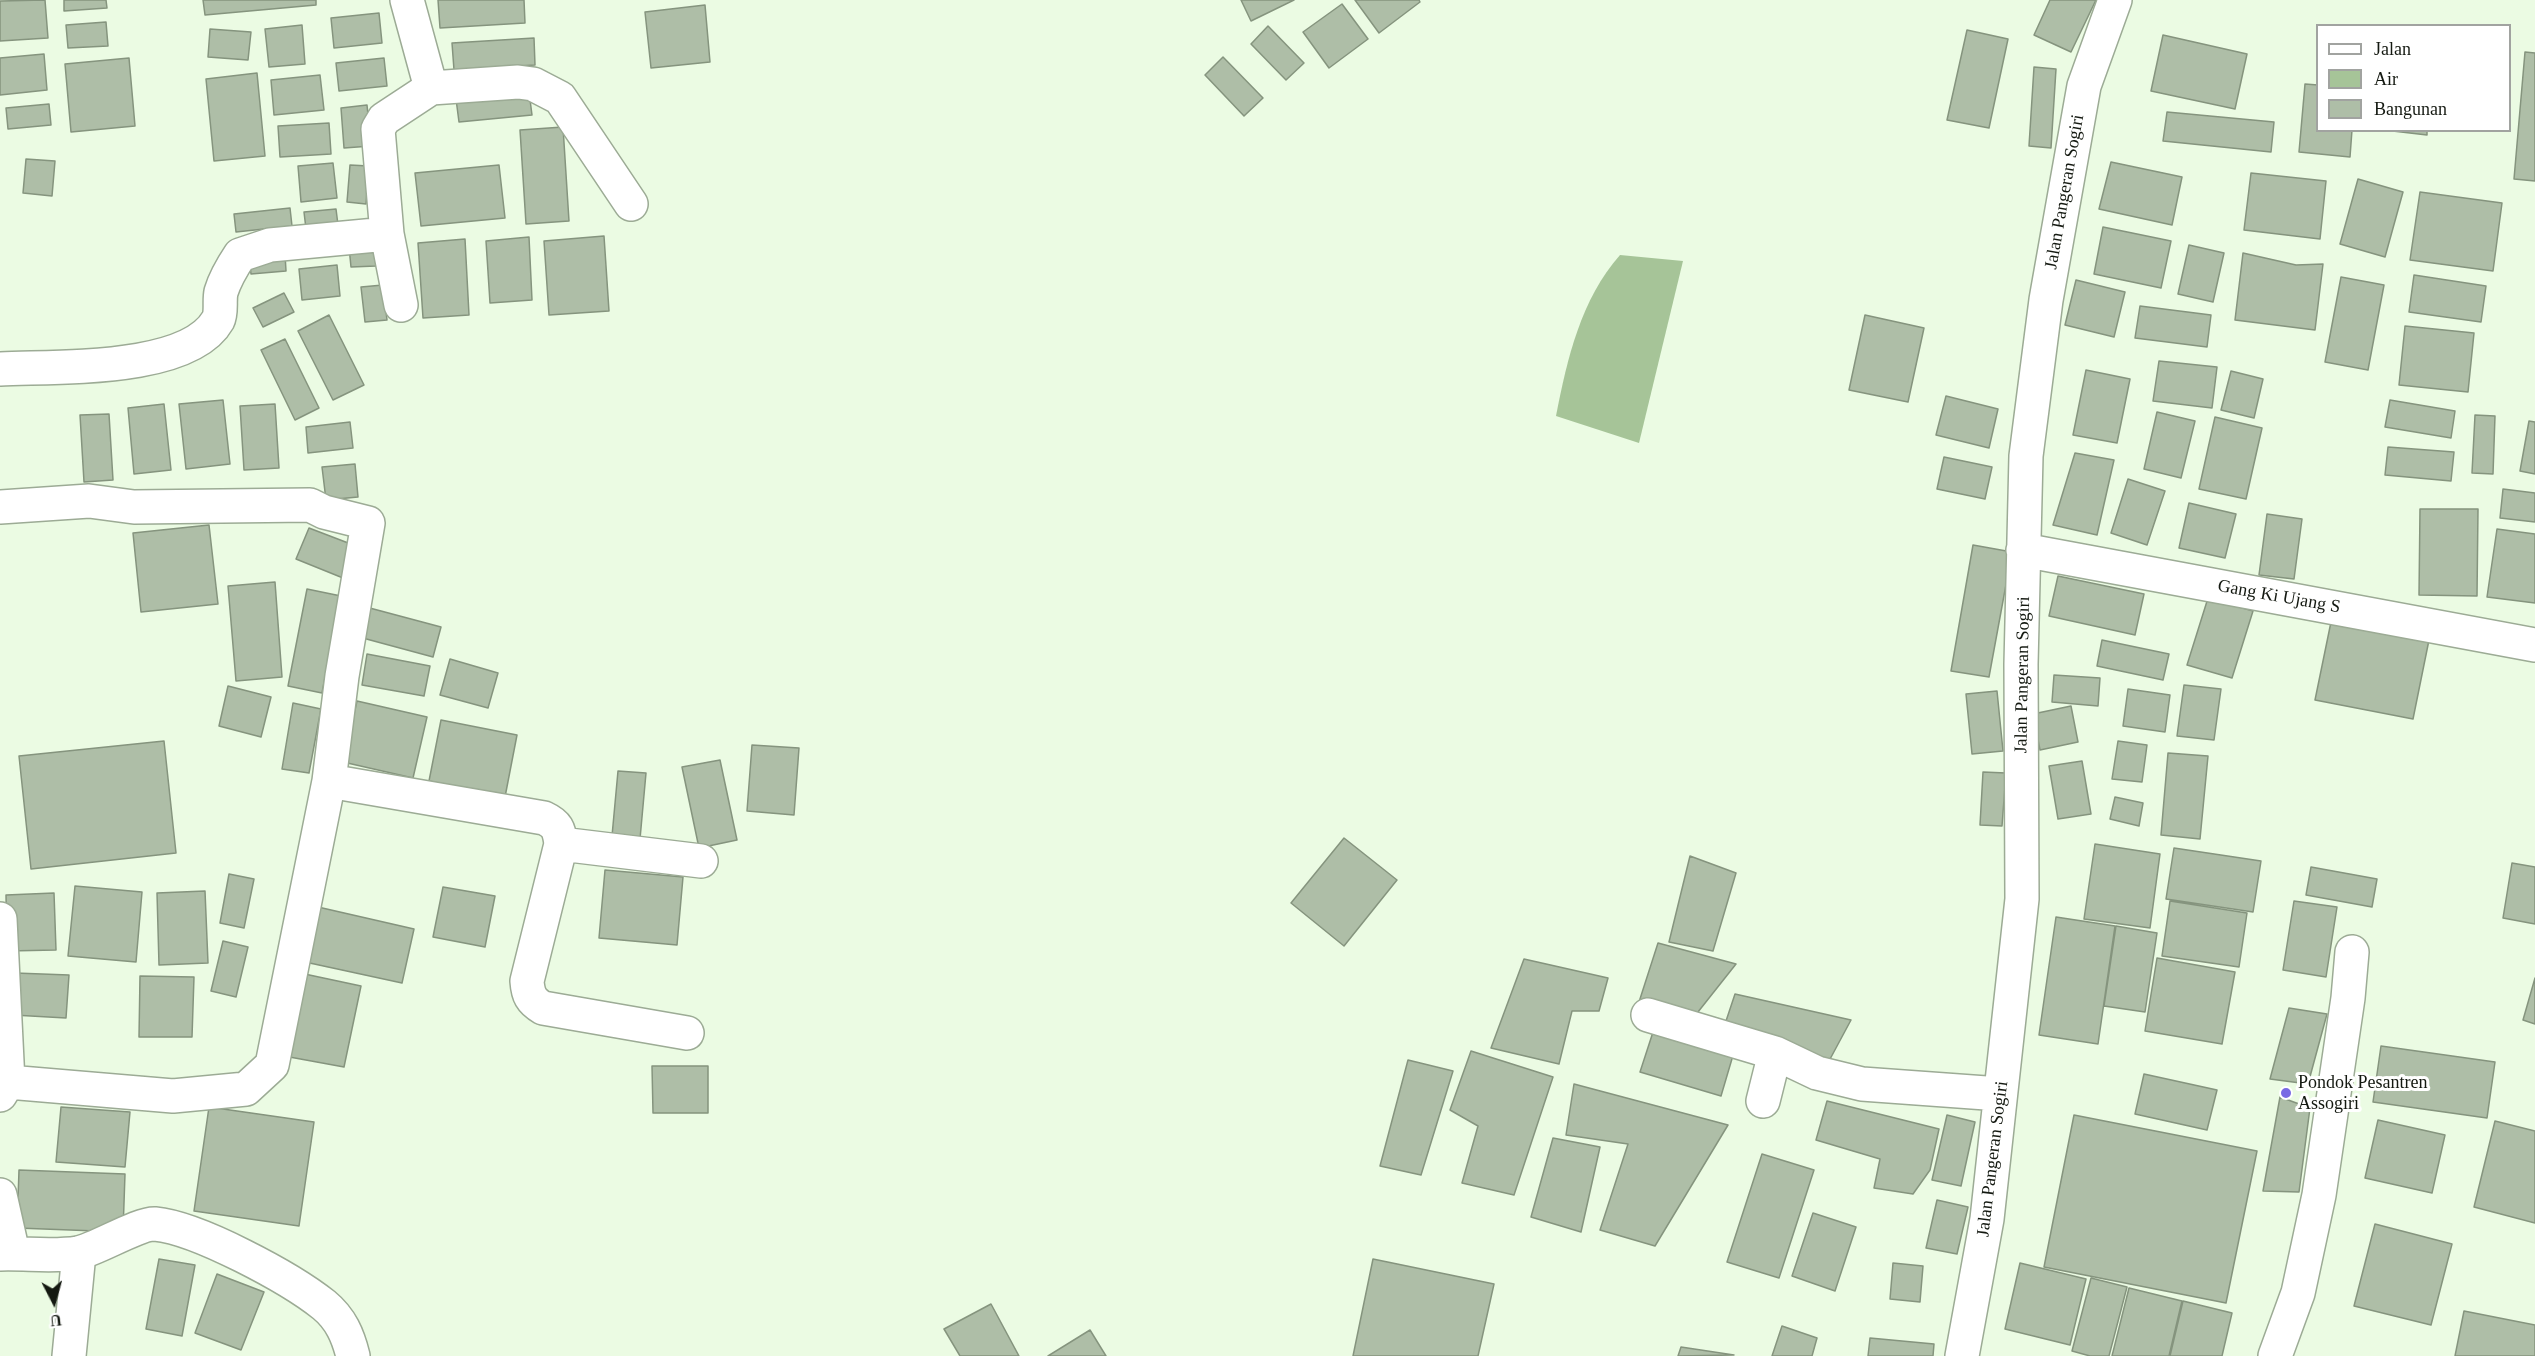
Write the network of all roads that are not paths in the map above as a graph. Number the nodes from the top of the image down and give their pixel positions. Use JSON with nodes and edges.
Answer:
{"nodes":[{"id":1,"x":407,"y":0,"type":"edge"},
{"id":2,"x":2115,"y":0,"type":"edge"},
{"id":3,"x":431,"y":88,"type":"junction"},
{"id":4,"x":632,"y":204,"type":"dead end"},
{"id":5,"x":387,"y":234,"type":"junction"},
{"id":6,"x":401,"y":305,"type":"dead end"},
{"id":7,"x":0,"y":369,"type":"edge"},
{"id":8,"x":0,"y":507,"type":"edge"},
{"id":9,"x":2023,"y":550,"type":"junction"},
{"id":10,"x":2535,"y":645,"type":"edge"},
{"id":11,"x":329,"y":781,"type":"junction"},
{"id":12,"x":561,"y":844,"type":"junction"},
{"id":13,"x":700,"y":861,"type":"dead end"},
{"id":14,"x":0,"y":919,"type":"edge"},
{"id":15,"x":2352,"y":952,"type":"dead end"},
{"id":16,"x":1648,"y":1015,"type":"dead end"},
{"id":17,"x":687,"y":1033,"type":"dead end"},
{"id":18,"x":1775,"y":1053,"type":"junction"},
{"id":19,"x":4,"y":1089,"type":"edge"},
{"id":20,"x":2001,"y":1094,"type":"junction"},
{"id":21,"x":1763,"y":1101,"type":"dead end"},
{"id":22,"x":0,"y":1195,"type":"edge"},
{"id":23,"x":79,"y":1253,"type":"junction"},
{"id":24,"x":6,"y":1254,"type":"edge"},
{"id":25,"x":69,"y":1356,"type":"edge"},
{"id":26,"x":353,"y":1356,"type":"edge"},
{"id":27,"x":1962,"y":1356,"type":"edge"},
{"id":28,"x":2275,"y":1356,"type":"edge"}],
"edges":[{"from":1,"to":3,"type":"street"},
{"from":2,"to":9,"type":"street","name":"Jalan Pangeran Sogiri"},
{"from":3,"to":4,"type":"street"},
{"from":3,"to":5,"type":"street"},
{"from":5,"to":6,"type":"street"},
{"from":5,"to":7,"type":"street"},
{"from":8,"to":11,"type":"street"},
{"from":9,"to":10,"type":"street","name":"Gang Ki Ujang S"},
{"from":9,"to":20,"type":"street","name":"Jalan Pangeran Sogiri"},
{"from":11,"to":12,"type":"street"},
{"from":11,"to":19,"type":"street"},
{"from":12,"to":13,"type":"street"},
{"from":12,"to":17,"type":"street"},
{"from":14,"to":19,"type":"street"},
{"from":15,"to":28,"type":"street"},
{"from":16,"to":18,"type":"street"},
{"from":18,"to":20,"type":"street"},
{"from":18,"to":21,"type":"street"},
{"from":20,"to":27,"type":"street","name":"Jalan Pangeran Sogiri"},
{"from":22,"to":24,"type":"street"},
{"from":23,"to":24,"type":"street"},
{"from":23,"to":25,"type":"street"},
{"from":23,"to":26,"type":"street"}]}
